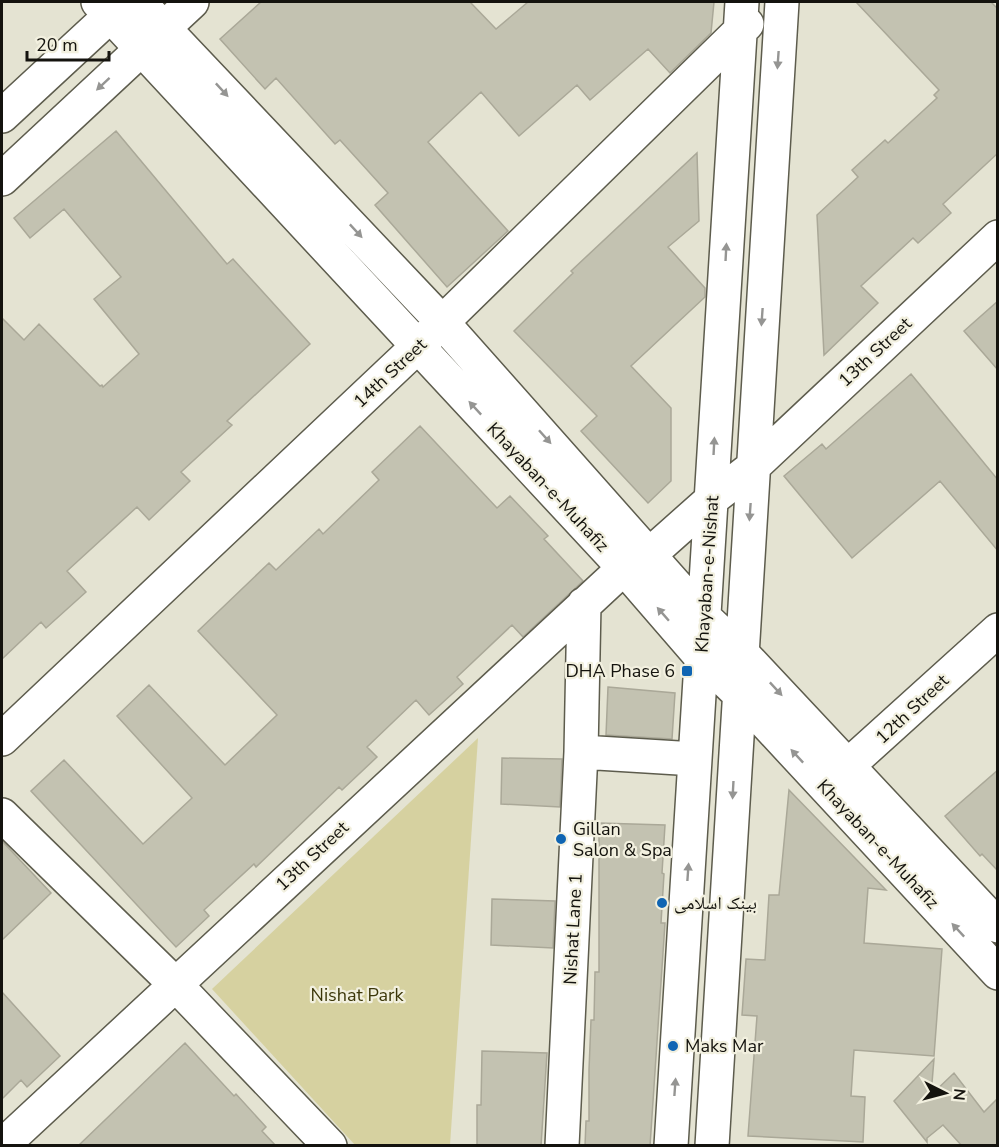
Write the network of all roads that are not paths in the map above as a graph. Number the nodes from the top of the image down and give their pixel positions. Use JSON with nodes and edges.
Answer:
{"nodes":[{"id":1,"x":192,"y":2,"type":"edge"},
{"id":2,"x":774,"y":2,"type":"edge"},
{"id":3,"x":782,"y":2,"type":"edge"},
{"id":4,"x":118,"y":5,"type":"edge"},
{"id":5,"x":741,"y":16,"type":"edge"},
{"id":6,"x":153,"y":38,"type":"junction"},
{"id":7,"x":2,"y":116,"type":"edge"},
{"id":8,"x":2,"y":179,"type":"edge"},
{"id":9,"x":998,"y":237,"type":"edge"},
{"id":10,"x":443,"y":322,"type":"junction"},
{"id":11,"x":418,"y":346,"type":"junction"},
{"id":12,"x":753,"y":467,"type":"junction"},
{"id":13,"x":712,"y":499,"type":"junction"},
{"id":14,"x":637,"y":562,"type":"junction"},
{"id":15,"x":584,"y":604,"type":"junction"},
{"id":16,"x":704,"y":616,"type":"junction"},
{"id":17,"x":998,"y":630,"type":"edge"},
{"id":18,"x":741,"y":652,"type":"junction"},
{"id":19,"x":701,"y":657,"type":"junction"},
{"id":20,"x":738,"y":693,"type":"junction"},
{"id":21,"x":2,"y":739,"type":"edge"},
{"id":22,"x":581,"y":752,"type":"junction"},
{"id":23,"x":695,"y":759,"type":"junction"},
{"id":24,"x":837,"y":776,"type":"junction"},
{"id":25,"x":2,"y":815,"type":"edge"},
{"id":26,"x":998,"y":926,"type":"edge"},
{"id":27,"x":998,"y":973,"type":"edge"},
{"id":28,"x":175,"y":984,"type":"junction"},
{"id":29,"x":2,"y":1146,"type":"edge"},
{"id":30,"x":330,"y":1146,"type":"edge"},
{"id":31,"x":562,"y":1146,"type":"edge"},
{"id":32,"x":671,"y":1146,"type":"edge"},
{"id":33,"x":712,"y":1146,"type":"edge"}],
"edges":[{"from":1,"to":6,"type":"street"},
{"from":2,"to":5,"type":"street","name":"14th Street"},
{"from":3,"to":12,"type":"street","one_way":true},
{"from":4,"to":6,"type":"street","name":"Khayaban-e-Muhafiz"},
{"from":4,"to":7,"type":"street"},
{"from":5,"to":10,"type":"street","name":"14th Street"},
{"from":13,"to":5,"type":"street","name":"Khayaban-e-Nishat","one_way":true},
{"from":6,"to":8,"type":"street","one_way":true},
{"from":6,"to":10,"type":"street","name":"Khayaban-e-Muhafiz","one_way":true},
{"from":6,"to":11,"type":"street","name":"Khayaban-e-Muhafiz"},
{"from":9,"to":12,"type":"street","name":"13th Street"},
{"from":10,"to":11,"type":"street","name":"14th Street"},
{"from":10,"to":14,"type":"street","name":"Khayaban-e-Muhafiz","one_way":true},
{"from":14,"to":11,"type":"street","name":"Khayaban-e-Muhafiz","one_way":true},
{"from":11,"to":21,"type":"street","name":"14th Street"},
{"from":12,"to":13,"type":"street","name":"13th Street"},
{"from":12,"to":18,"type":"street","one_way":true},
{"from":13,"to":14,"type":"street","name":"13th Street"},
{"from":13,"to":16,"type":"street","name":"Khayaban-e-Nishat"},
{"from":14,"to":15,"type":"street","name":"13th Street"},
{"from":14,"to":16,"type":"street","name":"Khayaban-e-Muhafiz"},
{"from":19,"to":14,"type":"street","name":"Khayaban-e-Muhafiz","one_way":true},
{"from":15,"to":22,"type":"street","name":"Nishat Lane 1"},
{"from":15,"to":28,"type":"street","name":"13th Street"},
{"from":16,"to":18,"type":"street","name":"Khayaban-e-Muhafiz"},
{"from":16,"to":19,"type":"street","name":"Khayaban-e-Nishat"},
{"from":17,"to":24,"type":"street","name":"12th Street"},
{"from":18,"to":20,"type":"street"},
{"from":18,"to":24,"type":"street","name":"Khayaban-e-Muhafiz","one_way":true},
{"from":19,"to":20,"type":"street","name":"Khayaban-e-Muhafiz"},
{"from":19,"to":23,"type":"street","name":"Khayaban-e-Nishat"},
{"from":24,"to":20,"type":"street","name":"Khayaban-e-Muhafiz","one_way":true},
{"from":20,"to":33,"type":"street","one_way":true},
{"from":22,"to":23,"type":"street"},
{"from":22,"to":31,"type":"street","name":"Nishat Lane 1"},
{"from":32,"to":23,"type":"street","name":"Khayaban-e-Nishat","one_way":true},
{"from":24,"to":26,"type":"street","name":"Khayaban-e-Muhafiz"},
{"from":27,"to":24,"type":"street","name":"Khayaban-e-Muhafiz","one_way":true},
{"from":25,"to":28,"type":"street"},
{"from":28,"to":29,"type":"street","name":"13th Street"},
{"from":28,"to":30,"type":"street"}]}
